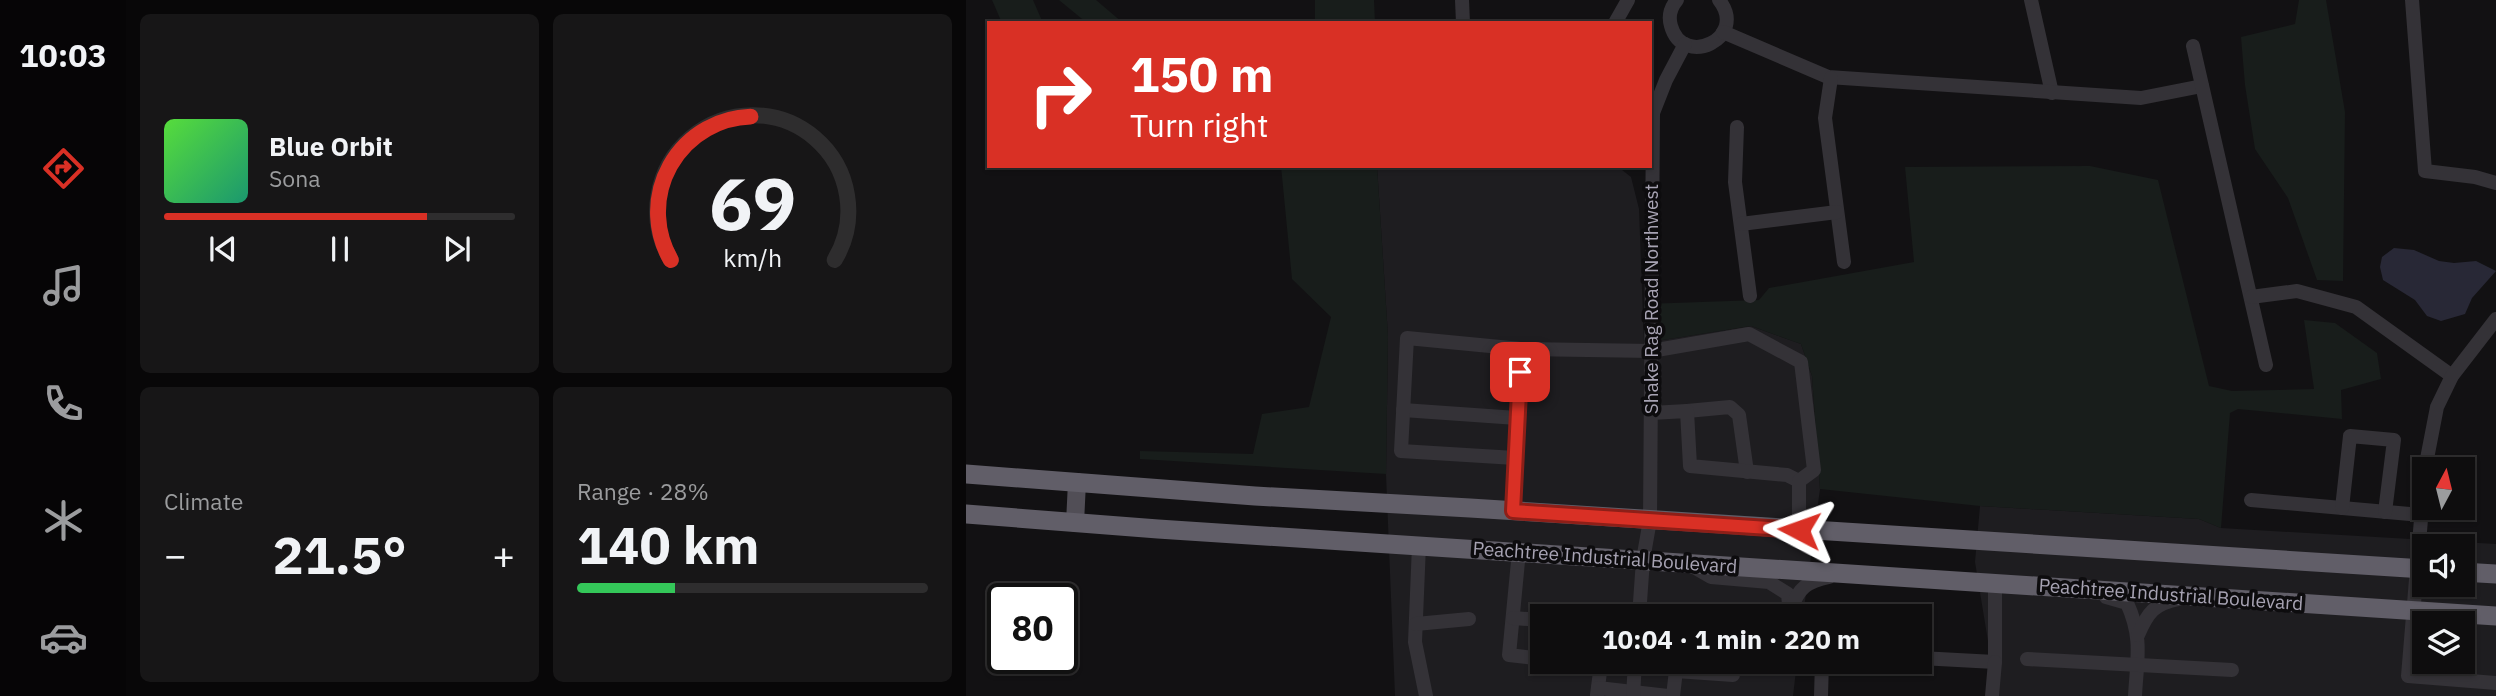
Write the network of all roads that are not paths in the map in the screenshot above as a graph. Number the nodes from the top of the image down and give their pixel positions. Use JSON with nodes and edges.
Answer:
{"nodes":[{"id":1,"x":1462,"y":0,"type":"edge"},
{"id":2,"x":1628,"y":0,"type":"edge"},
{"id":3,"x":1719,"y":0,"type":"edge"},
{"id":4,"x":2031,"y":0,"type":"edge"},
{"id":5,"x":2412,"y":0,"type":"edge"},
{"id":6,"x":1670,"y":2,"type":"edge"},
{"id":7,"x":1462,"y":21,"type":"edge"},
{"id":8,"x":1616,"y":21,"type":"edge"},
{"id":9,"x":1723,"y":32,"type":"junction"},
{"id":10,"x":1685,"y":44,"type":"junction"},
{"id":11,"x":2193,"y":46,"type":"dead end"},
{"id":12,"x":1831,"y":78,"type":"junction"},
{"id":13,"x":2202,"y":86,"type":"junction"},
{"id":14,"x":2052,"y":93,"type":"junction"},
{"id":15,"x":1737,"y":127,"type":"dead end"},
{"id":16,"x":2496,"y":184,"type":"edge"},
{"id":17,"x":1837,"y":212,"type":"junction"},
{"id":18,"x":1741,"y":224,"type":"junction"},
{"id":19,"x":1843,"y":262,"type":"dead end"},
{"id":20,"x":1750,"y":296,"type":"dead end"},
{"id":21,"x":2251,"y":297,"type":"junction"},
{"id":22,"x":2496,"y":319,"type":"edge"},
{"id":23,"x":1521,"y":349,"type":"junction"},
{"id":24,"x":1651,"y":351,"type":"junction"},
{"id":25,"x":2266,"y":365,"type":"dead end"},
{"id":26,"x":2452,"y":376,"type":"junction"},
{"id":27,"x":1403,"y":410,"type":"junction"},
{"id":28,"x":1687,"y":411,"type":"junction"},
{"id":29,"x":1651,"y":413,"type":"junction"},
{"id":30,"x":1517,"y":418,"type":"junction"},
{"id":31,"x":2427,"y":457,"type":"edge"},
{"id":32,"x":1515,"y":458,"type":"junction"},
{"id":33,"x":1746,"y":472,"type":"junction"},
{"id":34,"x":966,"y":474,"type":"edge"},
{"id":35,"x":1799,"y":481,"type":"junction"},
{"id":36,"x":1077,"y":482,"type":"junction"},
{"id":37,"x":2251,"y":500,"type":"dead end"},
{"id":38,"x":2342,"y":508,"type":"junction"},
{"id":39,"x":1513,"y":511,"type":"junction"},
{"id":40,"x":2385,"y":512,"type":"junction"},
{"id":41,"x":966,"y":514,"type":"edge"},
{"id":42,"x":2412,"y":514,"type":"edge"},
{"id":43,"x":1650,"y":520,"type":"junction"},
{"id":44,"x":1075,"y":523,"type":"junction"},
{"id":45,"x":1799,"y":530,"type":"junction"},
{"id":46,"x":1419,"y":545,"type":"junction"},
{"id":47,"x":1519,"y":551,"type":"junction"},
{"id":48,"x":1643,"y":560,"type":"junction"},
{"id":49,"x":1687,"y":563,"type":"junction"},
{"id":50,"x":2412,"y":568,"type":"edge"},
{"id":51,"x":2475,"y":573,"type":"edge"},
{"id":52,"x":1846,"y":574,"type":"junction"},
{"id":53,"x":2496,"y":574,"type":"edge"},
{"id":54,"x":1994,"y":583,"type":"junction"},
{"id":55,"x":2025,"y":585,"type":"junction"},
{"id":56,"x":2197,"y":595,"type":"junction"},
{"id":57,"x":2415,"y":597,"type":"edge"},
{"id":58,"x":1640,"y":604,"type":"edge"},
{"id":59,"x":1789,"y":604,"type":"edge"},
{"id":60,"x":1793,"y":604,"type":"edge"},
{"id":61,"x":2413,"y":610,"type":"junction"},
{"id":62,"x":2496,"y":616,"type":"edge"},
{"id":63,"x":1469,"y":618,"type":"dead end"},
{"id":64,"x":1513,"y":618,"type":"junction"},
{"id":65,"x":1530,"y":619,"type":"edge"},
{"id":66,"x":1416,"y":624,"type":"junction"},
{"id":67,"x":2138,"y":635,"type":"junction"},
{"id":68,"x":1530,"y":658,"type":"edge"},
{"id":69,"x":1932,"y":659,"type":"edge"},
{"id":70,"x":2027,"y":659,"type":"dead end"},
{"id":71,"x":1994,"y":662,"type":"junction"},
{"id":72,"x":2137,"y":665,"type":"junction"},
{"id":73,"x":2232,"y":670,"type":"dead end"},
{"id":74,"x":1599,"y":674,"type":"edge"},
{"id":75,"x":1635,"y":674,"type":"edge"},
{"id":76,"x":1676,"y":674,"type":"edge"},
{"id":77,"x":1822,"y":674,"type":"edge"},
{"id":78,"x":2496,"y":682,"type":"edge"},
{"id":79,"x":1597,"y":692,"type":"edge"},
{"id":80,"x":1633,"y":694,"type":"edge"},
{"id":81,"x":1426,"y":696,"type":"edge"},
{"id":82,"x":1668,"y":696,"type":"edge"},
{"id":83,"x":1673,"y":696,"type":"edge"},
{"id":84,"x":1821,"y":696,"type":"edge"},
{"id":85,"x":1992,"y":696,"type":"edge"},
{"id":86,"x":2135,"y":696,"type":"edge"}],
"edges":[{"from":1,"to":7,"type":"street"},
{"from":2,"to":8,"type":"street"},
{"from":3,"to":9,"type":"street"},
{"from":4,"to":14,"type":"street"},
{"from":5,"to":16,"type":"street"},
{"from":6,"to":10,"type":"street"},
{"from":9,"to":10,"type":"street"},
{"from":9,"to":12,"type":"street"},
{"from":10,"to":24,"type":"street","name":"Shake Rag Road Northwest"},
{"from":11,"to":13,"type":"street"},
{"from":12,"to":14,"type":"street"},
{"from":12,"to":17,"type":"street"},
{"from":13,"to":14,"type":"street"},
{"from":13,"to":21,"type":"street"},
{"from":15,"to":18,"type":"street"},
{"from":17,"to":18,"type":"street"},
{"from":17,"to":19,"type":"street"},
{"from":18,"to":20,"type":"street"},
{"from":21,"to":25,"type":"street"},
{"from":21,"to":26,"type":"street"},
{"from":22,"to":26,"type":"street"},
{"from":23,"to":24,"type":"street"},
{"from":23,"to":27,"type":"street"},
{"from":23,"to":30,"type":"street"},
{"from":24,"to":29,"type":"street","name":"Shake Rag Road Northwest"},
{"from":24,"to":35,"type":"street"},
{"from":26,"to":31,"type":"street"},
{"from":27,"to":30,"type":"street"},
{"from":27,"to":32,"type":"street"},
{"from":28,"to":29,"type":"street"},
{"from":28,"to":33,"type":"street"},
{"from":28,"to":33,"type":"street"},
{"from":29,"to":43,"type":"street","name":"Shake Rag Road Northwest"},
{"from":30,"to":32,"type":"street"},
{"from":32,"to":39,"type":"street"},
{"from":33,"to":35,"type":"street"},
{"from":34,"to":36,"type":"highway","name":"Peachtree Industrial Boulevard"},
{"from":35,"to":45,"type":"street"},
{"from":36,"to":39,"type":"highway","name":"Peachtree Industrial Boulevard"},
{"from":36,"to":44,"type":"main road"},
{"from":37,"to":38,"type":"street"},
{"from":38,"to":40,"type":"street"},
{"from":38,"to":40,"type":"street"},
{"from":39,"to":43,"type":"highway","name":"Peachtree Industrial Boulevard"},
{"from":40,"to":42,"type":"street"},
{"from":41,"to":44,"type":"highway","name":"Peachtree Industrial Boulevard"},
{"from":43,"to":45,"type":"highway","name":"Peachtree Industrial Boulevard"},
{"from":43,"to":48,"type":"street","name":"Shake Rag Road Northwest"},
{"from":44,"to":46,"type":"highway","name":"Peachtree Industrial Boulevard"},
{"from":45,"to":50,"type":"highway","name":"Peachtree Industrial Boulevard"},
{"from":46,"to":47,"type":"highway","name":"Peachtree Industrial Boulevard"},
{"from":46,"to":66,"type":"street"},
{"from":47,"to":48,"type":"highway","name":"Peachtree Industrial Boulevard"},
{"from":47,"to":64,"type":"street"},
{"from":48,"to":49,"type":"highway","name":"Peachtree Industrial Boulevard"},
{"from":48,"to":58,"type":"street","name":"Shake Rag Road Northwest"},
{"from":49,"to":52,"type":"highway","name":"Peachtree Industrial Boulevard"},
{"from":49,"to":59,"type":"street"},
{"from":51,"to":53,"type":"highway"},
{"from":52,"to":54,"type":"highway","name":"Peachtree Industrial Boulevard"},
{"from":52,"to":60,"type":"street"},
{"from":54,"to":55,"type":"highway","name":"Peachtree Industrial Boulevard"},
{"from":54,"to":71,"type":"street"},
{"from":55,"to":56,"type":"highway","name":"Peachtree Industrial Boulevard"},
{"from":55,"to":67,"type":"street"},
{"from":56,"to":61,"type":"highway","name":"Peachtree Industrial Boulevard"},
{"from":56,"to":67,"type":"street"},
{"from":57,"to":61,"type":"street"},
{"from":61,"to":62,"type":"highway","name":"Peachtree Industrial Boulevard"},
{"from":61,"to":78,"type":"street"},
{"from":63,"to":66,"type":"street"},
{"from":64,"to":65,"type":"street"},
{"from":64,"to":68,"type":"street"},
{"from":66,"to":81,"type":"street"},
{"from":67,"to":72,"type":"street"},
{"from":69,"to":71,"type":"street"},
{"from":70,"to":72,"type":"street"},
{"from":71,"to":85,"type":"street"},
{"from":72,"to":73,"type":"street"},
{"from":72,"to":86,"type":"street"},
{"from":74,"to":79,"type":"street"},
{"from":75,"to":80,"type":"street"},
{"from":76,"to":83,"type":"street"},
{"from":77,"to":84,"type":"street"},
{"from":79,"to":80,"type":"street"},
{"from":80,"to":82,"type":"street"}]}
